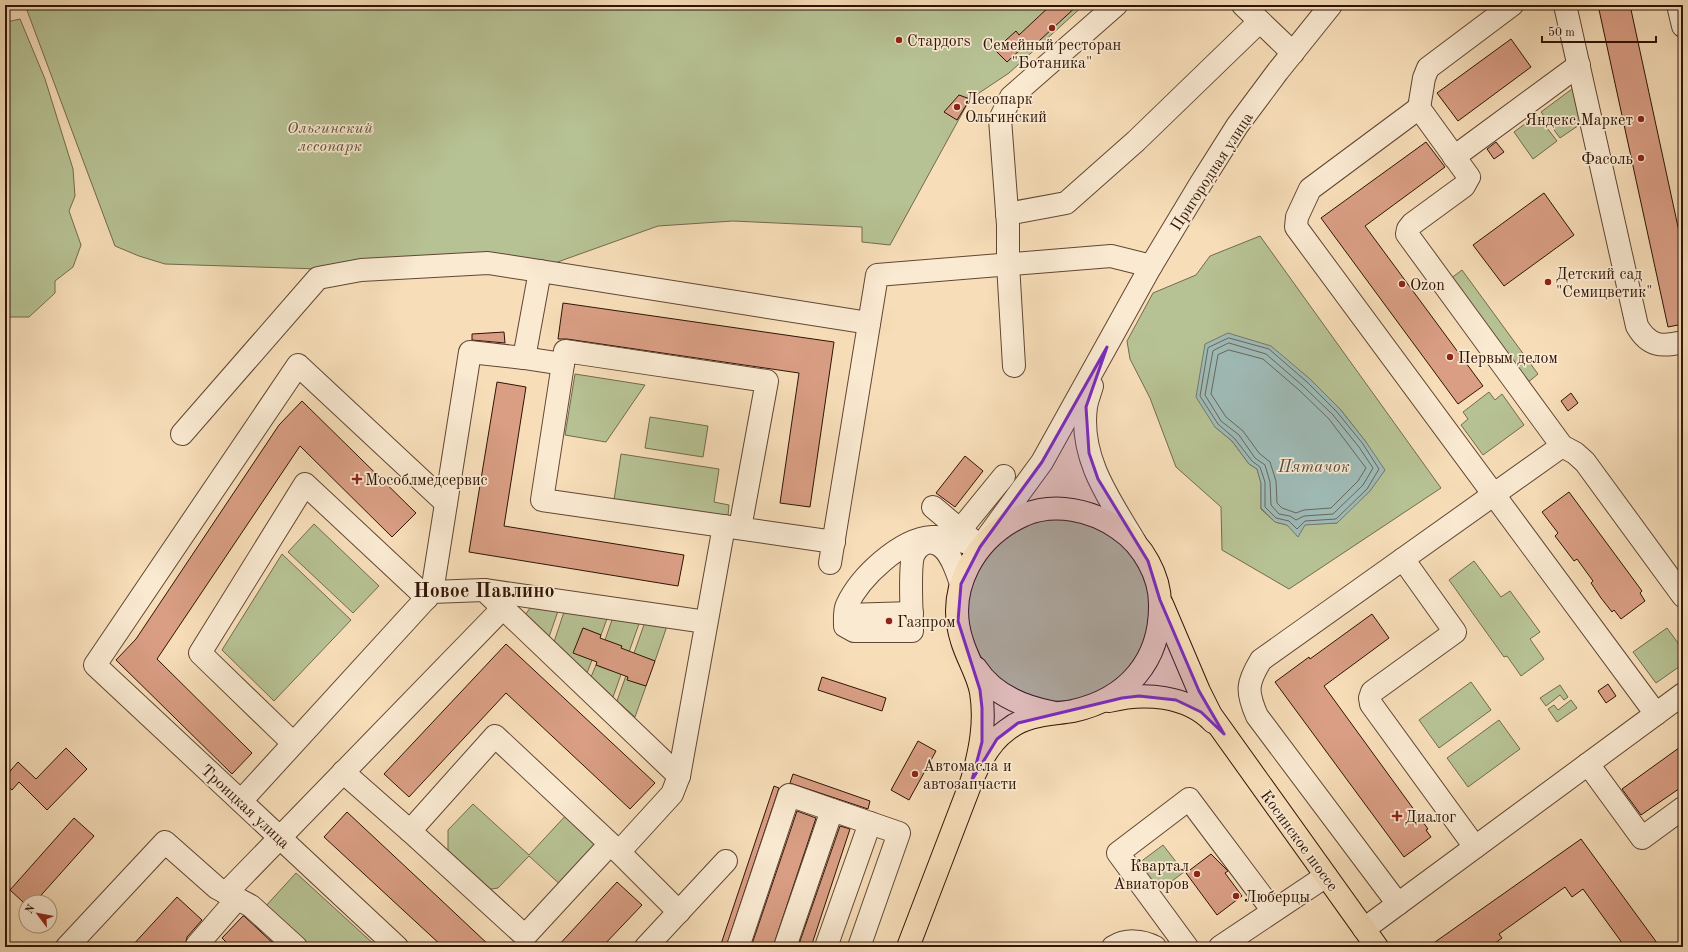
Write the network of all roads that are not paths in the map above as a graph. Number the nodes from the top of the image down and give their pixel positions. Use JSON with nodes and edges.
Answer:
{"nodes":[{"id":1,"x":1116,"y":5,"type":"edge"},
{"id":2,"x":1243,"y":5,"type":"edge"},
{"id":3,"x":1331,"y":5,"type":"edge"},
{"id":4,"x":1512,"y":5,"type":"edge"},
{"id":5,"x":1565,"y":5,"type":"edge"},
{"id":6,"x":1678,"y":5,"type":"edge"},
{"id":7,"x":1259,"y":22,"type":"junction"},
{"id":8,"x":1683,"y":26,"type":"edge"},
{"id":9,"x":1293,"y":53,"type":"junction"},
{"id":10,"x":1579,"y":65,"type":"junction"},
{"id":11,"x":1419,"y":108,"type":"junction"},
{"id":12,"x":1454,"y":157,"type":"junction"},
{"id":13,"x":1007,"y":214,"type":"junction"},
{"id":14,"x":1008,"y":264,"type":"junction"},
{"id":15,"x":1151,"y":266,"type":"junction"},
{"id":16,"x":540,"y":271,"type":"junction"},
{"id":17,"x":869,"y":323,"type":"junction"},
{"id":18,"x":1683,"y":342,"type":"edge"},
{"id":19,"x":1107,"y":347,"type":"junction"},
{"id":20,"x":524,"y":358,"type":"junction"},
{"id":21,"x":563,"y":364,"type":"junction"},
{"id":22,"x":1014,"y":366,"type":"dead end"},
{"id":23,"x":182,"y":434,"type":"dead end"},
{"id":24,"x":1562,"y":446,"type":"junction"},
{"id":25,"x":1004,"y":476,"type":"dead end"},
{"id":26,"x":1493,"y":495,"type":"junction"},
{"id":27,"x":446,"y":503,"type":"junction"},
{"id":28,"x":933,"y":507,"type":"dead end"},
{"id":29,"x":732,"y":527,"type":"junction"},
{"id":30,"x":960,"y":530,"type":"junction"},
{"id":31,"x":834,"y":542,"type":"junction"},
{"id":32,"x":1136,"y":544,"type":"junction"},
{"id":33,"x":980,"y":547,"type":"junction"},
{"id":34,"x":1403,"y":559,"type":"junction"},
{"id":35,"x":830,"y":563,"type":"dead end"},
{"id":36,"x":961,"y":584,"type":"junction"},
{"id":37,"x":484,"y":590,"type":"junction"},
{"id":38,"x":429,"y":595,"type":"junction"},
{"id":39,"x":1683,"y":596,"type":"edge"},
{"id":40,"x":1160,"y":600,"type":"junction"},
{"id":41,"x":503,"y":608,"type":"junction"},
{"id":42,"x":706,"y":622,"type":"junction"},
{"id":43,"x":969,"y":659,"type":"junction"},
{"id":44,"x":1683,"y":694,"type":"edge"},
{"id":45,"x":1080,"y":709,"type":"junction"},
{"id":46,"x":1656,"y":714,"type":"junction"},
{"id":47,"x":1224,"y":734,"type":"junction"},
{"id":48,"x":293,"y":743,"type":"junction"},
{"id":49,"x":1588,"y":764,"type":"junction"},
{"id":50,"x":343,"y":772,"type":"junction"},
{"id":51,"x":679,"y":776,"type":"junction"},
{"id":52,"x":972,"y":780,"type":"junction"},
{"id":53,"x":241,"y":801,"type":"junction"},
{"id":54,"x":1683,"y":808,"type":"edge"},
{"id":55,"x":832,"y":810,"type":"junction"},
{"id":56,"x":870,"y":823,"type":"junction"},
{"id":57,"x":410,"y":831,"type":"junction"},
{"id":58,"x":280,"y":837,"type":"junction"},
{"id":59,"x":1475,"y":847,"type":"junction"},
{"id":60,"x":615,"y":848,"type":"junction"},
{"id":61,"x":726,"y":861,"type":"dead end"},
{"id":62,"x":1326,"y":876,"type":"junction"},
{"id":63,"x":232,"y":896,"type":"junction"},
{"id":64,"x":1398,"y":904,"type":"junction"},
{"id":65,"x":1273,"y":911,"type":"junction"},
{"id":66,"x":679,"y":912,"type":"junction"},
{"id":67,"x":1364,"y":929,"type":"junction"},
{"id":68,"x":67,"y":947,"type":"edge"},
{"id":69,"x":199,"y":947,"type":"edge"},
{"id":70,"x":296,"y":947,"type":"edge"},
{"id":71,"x":398,"y":947,"type":"edge"},
{"id":72,"x":646,"y":947,"type":"edge"},
{"id":73,"x":738,"y":947,"type":"edge"},
{"id":74,"x":785,"y":947,"type":"edge"},
{"id":75,"x":826,"y":947,"type":"edge"},
{"id":76,"x":859,"y":947,"type":"edge"},
{"id":77,"x":908,"y":947,"type":"edge"},
{"id":78,"x":1113,"y":947,"type":"edge"},
{"id":79,"x":1155,"y":947,"type":"edge"},
{"id":80,"x":1187,"y":947,"type":"edge"},
{"id":81,"x":1220,"y":947,"type":"edge"},
{"id":82,"x":1377,"y":947,"type":"edge"}],
"edges":[{"from":1,"to":13,"type":"street"},
{"from":2,"to":7,"type":"street"},
{"from":3,"to":9,"type":"street","name":"Пригородная улица"},
{"from":4,"to":11,"type":"street"},
{"from":5,"to":10,"type":"street"},
{"from":6,"to":8,"type":"street"},
{"from":7,"to":9,"type":"street"},
{"from":7,"to":13,"type":"street"},
{"from":9,"to":15,"type":"street","name":"Пригородная улица"},
{"from":10,"to":12,"type":"street"},
{"from":10,"to":18,"type":"street"},
{"from":11,"to":12,"type":"street"},
{"from":11,"to":26,"type":"street"},
{"from":12,"to":24,"type":"street"},
{"from":13,"to":14,"type":"street"},
{"from":14,"to":15,"type":"street"},
{"from":14,"to":17,"type":"street"},
{"from":14,"to":22,"type":"street"},
{"from":15,"to":19,"type":"street","name":"Пригородная улица"},
{"from":16,"to":17,"type":"street"},
{"from":16,"to":20,"type":"street"},
{"from":16,"to":23,"type":"street"},
{"from":17,"to":31,"type":"street"},
{"from":19,"to":32,"type":"street"},
{"from":19,"to":33,"type":"street"},
{"from":20,"to":21,"type":"street"},
{"from":20,"to":27,"type":"street"},
{"from":21,"to":29,"type":"street"},
{"from":21,"to":29,"type":"street"},
{"from":24,"to":26,"type":"street"},
{"from":24,"to":39,"type":"street"},
{"from":25,"to":30,"type":"street"},
{"from":26,"to":34,"type":"street"},
{"from":26,"to":46,"type":"street"},
{"from":27,"to":38,"type":"street"},
{"from":27,"to":53,"type":"street","name":"Троицкая улица"},
{"from":28,"to":30,"type":"street"},
{"from":29,"to":31,"type":"street"},
{"from":29,"to":42,"type":"street"},
{"from":30,"to":33,"type":"street"},
{"from":31,"to":35,"type":"street"},
{"from":32,"to":33,"type":"main road"},
{"from":32,"to":40,"type":"main road"},
{"from":33,"to":36,"type":"main road"},
{"from":33,"to":36,"type":"street"},
{"from":34,"to":59,"type":"street"},
{"from":34,"to":64,"type":"street"},
{"from":36,"to":43,"type":"main road"},
{"from":37,"to":38,"type":"street"},
{"from":37,"to":41,"type":"street"},
{"from":37,"to":42,"type":"street"},
{"from":38,"to":48,"type":"street"},
{"from":38,"to":48,"type":"street"},
{"from":40,"to":45,"type":"main road"},
{"from":40,"to":47,"type":"main road","name":"Косинское шоссе"},
{"from":41,"to":50,"type":"street"},
{"from":41,"to":51,"type":"street"},
{"from":42,"to":51,"type":"street"},
{"from":43,"to":45,"type":"main road"},
{"from":43,"to":52,"type":"main road"},
{"from":44,"to":46,"type":"street"},
{"from":45,"to":47,"type":"main road","name":"Косинское шоссе"},
{"from":45,"to":52,"type":"main road"},
{"from":46,"to":49,"type":"street"},
{"from":47,"to":62,"type":"main road","name":"Косинское шоссе"},
{"from":48,"to":53,"type":"street"},
{"from":49,"to":54,"type":"street"},
{"from":49,"to":59,"type":"street"},
{"from":50,"to":57,"type":"street"},
{"from":50,"to":58,"type":"street"},
{"from":51,"to":60,"type":"street"},
{"from":52,"to":77,"type":"main road"},
{"from":53,"to":58,"type":"street","name":"Троицкая улица"},
{"from":55,"to":56,"type":"street"},
{"from":55,"to":73,"type":"street"},
{"from":55,"to":74,"type":"street"},
{"from":56,"to":75,"type":"street"},
{"from":56,"to":76,"type":"street"},
{"from":57,"to":60,"type":"street"},
{"from":57,"to":60,"type":"street"},
{"from":58,"to":63,"type":"street"},
{"from":58,"to":71,"type":"street","name":"Троицкая улица"},
{"from":59,"to":64,"type":"street"},
{"from":60,"to":66,"type":"street"},
{"from":61,"to":66,"type":"street"},
{"from":62,"to":65,"type":"street"},
{"from":62,"to":67,"type":"main road","name":"Косинское шоссе"},
{"from":63,"to":68,"type":"street"},
{"from":63,"to":69,"type":"street"},
{"from":63,"to":70,"type":"street"},
{"from":64,"to":67,"type":"street"},
{"from":65,"to":80,"type":"street"},
{"from":65,"to":81,"type":"street"},
{"from":66,"to":72,"type":"street"},
{"from":67,"to":82,"type":"main road","name":"Косинское шоссе"},
{"from":78,"to":79,"type":"street"}]}
